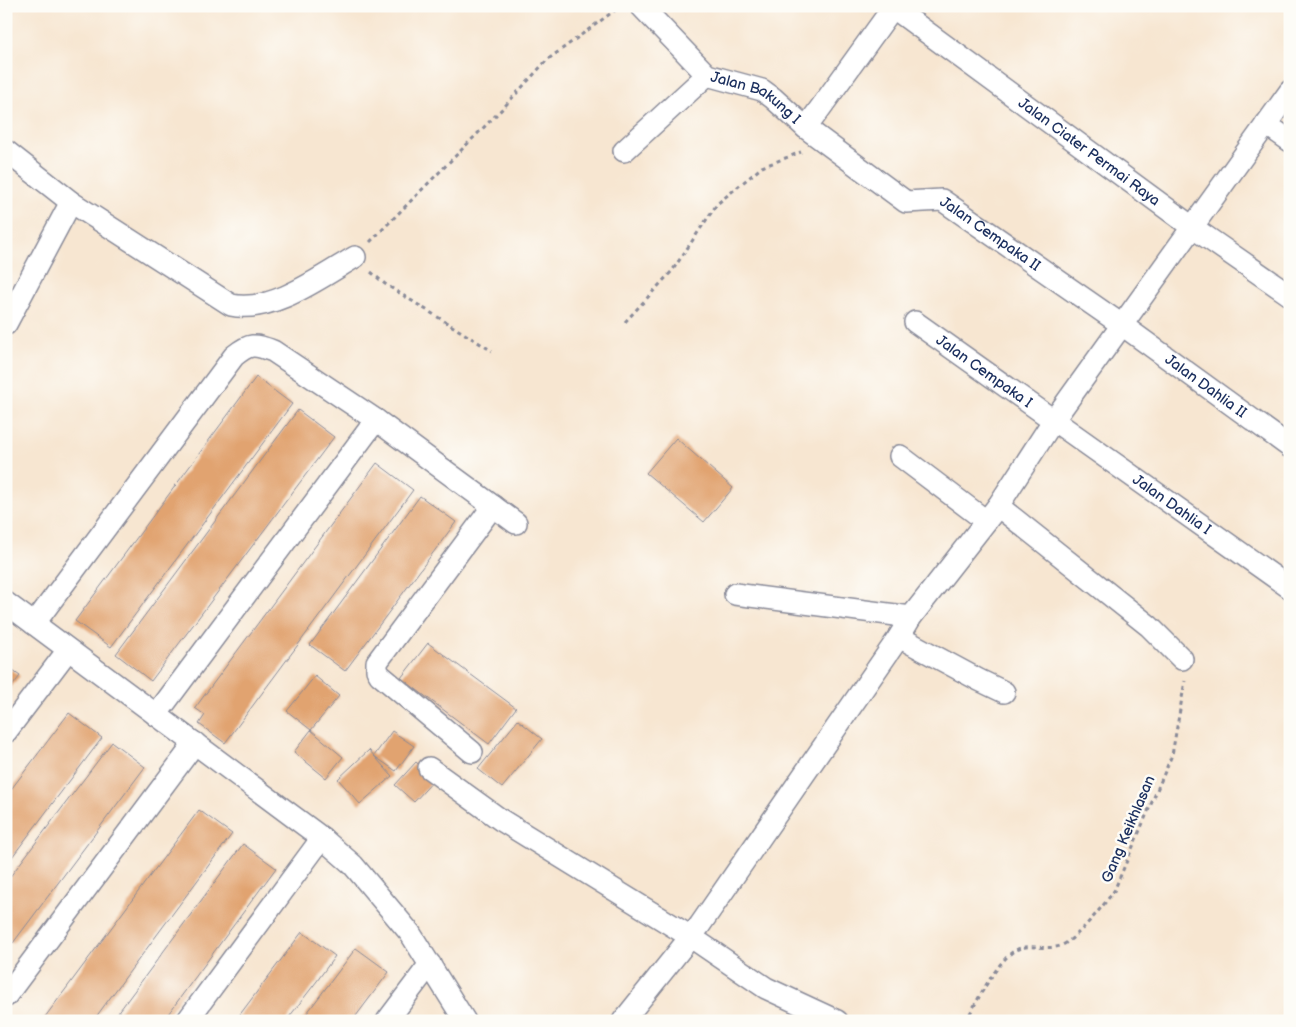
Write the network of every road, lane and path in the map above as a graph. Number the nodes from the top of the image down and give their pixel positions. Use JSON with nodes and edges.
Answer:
{"nodes":[{"id":1,"x":620,"y":6,"type":"edge"},
{"id":2,"x":641,"y":6,"type":"edge"},
{"id":3,"x":893,"y":7,"type":"edge"},
{"id":4,"x":707,"y":75,"type":"junction"},
{"id":5,"x":1290,"y":91,"type":"edge"},
{"id":6,"x":1266,"y":124,"type":"junction"},
{"id":7,"x":806,"y":128,"type":"junction"},
{"id":8,"x":1290,"y":141,"type":"edge"},
{"id":9,"x":828,"y":142,"type":"junction"},
{"id":10,"x":6,"y":151,"type":"edge"},
{"id":11,"x":624,"y":151,"type":"dead end"},
{"id":12,"x":71,"y":202,"type":"junction"},
{"id":13,"x":1192,"y":227,"type":"junction"},
{"id":14,"x":355,"y":257,"type":"junction"},
{"id":15,"x":1290,"y":295,"type":"edge"},
{"id":16,"x":625,"y":322,"type":"dead end"},
{"id":17,"x":915,"y":322,"type":"dead end"},
{"id":18,"x":6,"y":324,"type":"edge"},
{"id":19,"x":1122,"y":325,"type":"junction"},
{"id":20,"x":492,"y":351,"type":"dead end"},
{"id":21,"x":376,"y":420,"type":"junction"},
{"id":22,"x":1053,"y":422,"type":"junction"},
{"id":23,"x":1290,"y":447,"type":"edge"},
{"id":24,"x":900,"y":456,"type":"dead end"},
{"id":25,"x":493,"y":506,"type":"junction"},
{"id":26,"x":992,"y":514,"type":"junction"},
{"id":27,"x":516,"y":522,"type":"dead end"},
{"id":28,"x":1290,"y":588,"type":"edge"},
{"id":29,"x":735,"y":594,"type":"dead end"},
{"id":30,"x":6,"y":603,"type":"edge"},
{"id":31,"x":911,"y":617,"type":"junction"},
{"id":32,"x":34,"y":624,"type":"junction"},
{"id":33,"x":899,"y":637,"type":"junction"},
{"id":34,"x":68,"y":650,"type":"junction"},
{"id":35,"x":1182,"y":659,"type":"joint"},
{"id":36,"x":1004,"y":692,"type":"dead end"},
{"id":37,"x":156,"y":715,"type":"junction"},
{"id":38,"x":6,"y":732,"type":"edge"},
{"id":39,"x":195,"y":744,"type":"junction"},
{"id":40,"x":472,"y":752,"type":"dead end"},
{"id":41,"x":429,"y":768,"type":"dead end"},
{"id":42,"x":322,"y":838,"type":"junction"},
{"id":43,"x":690,"y":937,"type":"junction"},
{"id":44,"x":430,"y":964,"type":"junction"},
{"id":45,"x":6,"y":996,"type":"edge"},
{"id":46,"x":187,"y":1021,"type":"edge"},
{"id":47,"x":387,"y":1021,"type":"edge"},
{"id":48,"x":465,"y":1021,"type":"edge"},
{"id":49,"x":623,"y":1021,"type":"edge"},
{"id":50,"x":837,"y":1021,"type":"edge"},
{"id":51,"x":966,"y":1021,"type":"edge"}],
"edges":[{"from":1,"to":14,"type":"path"},
{"from":2,"to":4,"type":"street","name":"Jalan Bakung I"},
{"from":3,"to":7,"type":"street"},
{"from":3,"to":13,"type":"street","name":"Jalan Ciater Permai Raya"},
{"from":4,"to":7,"type":"street","name":"Jalan Bakung I"},
{"from":4,"to":11,"type":"street"},
{"from":5,"to":6,"type":"street"},
{"from":6,"to":8,"type":"street"},
{"from":6,"to":13,"type":"street"},
{"from":7,"to":9,"type":"street","name":"Jalan Cempaka II"},
{"from":9,"to":16,"type":"path"},
{"from":9,"to":19,"type":"street","name":"Jalan Cempaka II"},
{"from":10,"to":12,"type":"street"},
{"from":12,"to":14,"type":"street"},
{"from":12,"to":18,"type":"street"},
{"from":13,"to":15,"type":"street","name":"Jalan Ciater Permai Raya"},
{"from":13,"to":19,"type":"street"},
{"from":14,"to":20,"type":"path"},
{"from":17,"to":22,"type":"street","name":"Jalan Cempaka I"},
{"from":19,"to":22,"type":"street"},
{"from":19,"to":23,"type":"street","name":"Jalan Dahlia II"},
{"from":21,"to":25,"type":"street"},
{"from":21,"to":32,"type":"street"},
{"from":21,"to":37,"type":"street"},
{"from":22,"to":26,"type":"street"},
{"from":22,"to":28,"type":"street","name":"Jalan Dahlia I"},
{"from":24,"to":26,"type":"street"},
{"from":25,"to":27,"type":"street"},
{"from":25,"to":40,"type":"street"},
{"from":26,"to":31,"type":"street"},
{"from":26,"to":35,"type":"street"},
{"from":29,"to":31,"type":"street"},
{"from":30,"to":32,"type":"street"},
{"from":31,"to":33,"type":"street"},
{"from":32,"to":34,"type":"street"},
{"from":33,"to":36,"type":"street"},
{"from":33,"to":43,"type":"street"},
{"from":34,"to":37,"type":"street"},
{"from":34,"to":38,"type":"street"},
{"from":35,"to":51,"type":"path","name":"Gang Keikhlasan"},
{"from":37,"to":39,"type":"street"},
{"from":39,"to":42,"type":"street"},
{"from":39,"to":45,"type":"street"},
{"from":41,"to":43,"type":"street"},
{"from":42,"to":44,"type":"street"},
{"from":42,"to":46,"type":"street"},
{"from":43,"to":49,"type":"street"},
{"from":43,"to":50,"type":"street"},
{"from":44,"to":47,"type":"street"},
{"from":44,"to":48,"type":"street"}]}
